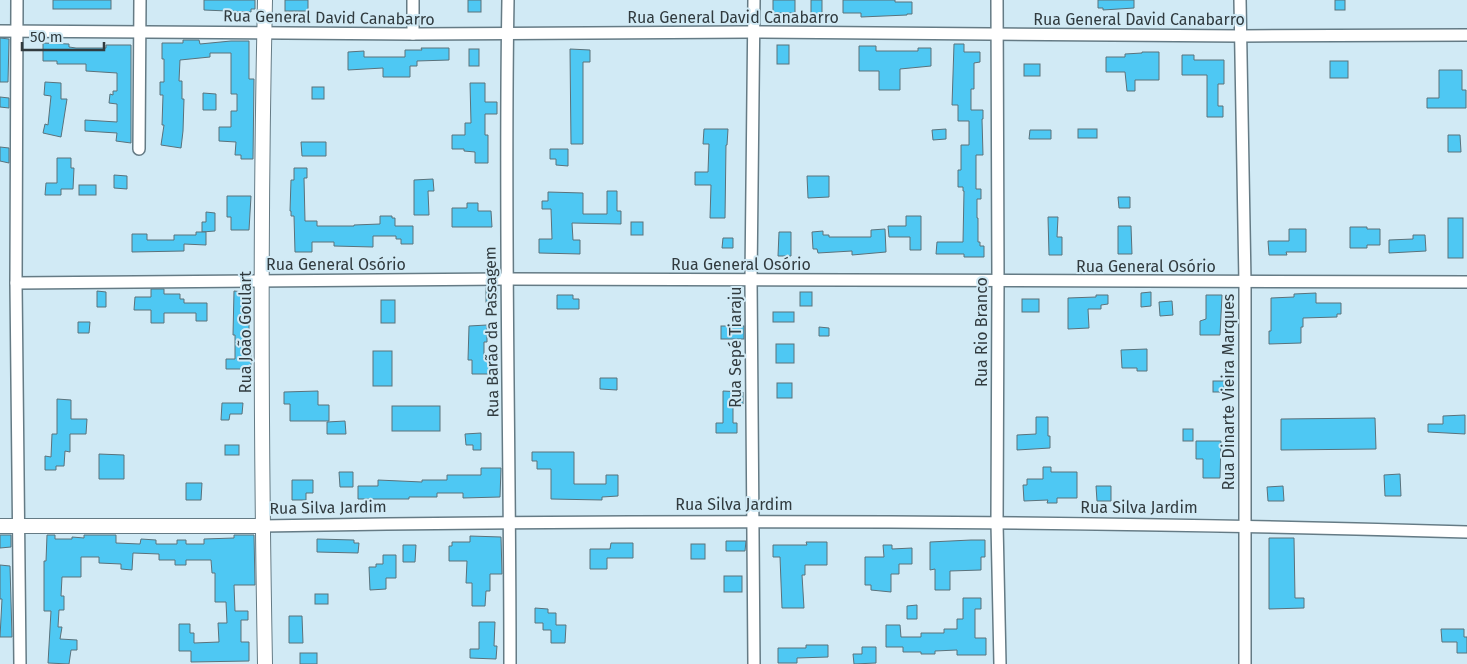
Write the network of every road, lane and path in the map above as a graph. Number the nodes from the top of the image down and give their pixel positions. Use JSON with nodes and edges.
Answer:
{"nodes":[{"id":1,"x":17,"y":0,"type":"edge"},
{"id":2,"x":140,"y":0,"type":"edge"},
{"id":3,"x":265,"y":0,"type":"edge"},
{"id":4,"x":413,"y":0,"type":"edge"},
{"id":5,"x":508,"y":0,"type":"edge"},
{"id":6,"x":754,"y":0,"type":"edge"},
{"id":7,"x":996,"y":0,"type":"edge"},
{"id":8,"x":1240,"y":0,"type":"edge"},
{"id":9,"x":0,"y":31,"type":"edge"},
{"id":10,"x":17,"y":31,"type":"junction"},
{"id":11,"x":140,"y":32,"type":"junction"},
{"id":12,"x":264,"y":32,"type":"junction"},
{"id":13,"x":754,"y":32,"type":"junction"},
{"id":14,"x":413,"y":34,"type":"junction"},
{"id":15,"x":507,"y":34,"type":"junction"},
{"id":16,"x":996,"y":34,"type":"junction"},
{"id":17,"x":1467,"y":35,"type":"edge"},
{"id":18,"x":1241,"y":36,"type":"junction"},
{"id":19,"x":139,"y":149,"type":"dead end"},
{"id":20,"x":506,"y":279,"type":"junction"},
{"id":21,"x":751,"y":280,"type":"junction"},
{"id":22,"x":262,"y":281,"type":"junction"},
{"id":23,"x":998,"y":281,"type":"junction"},
{"id":24,"x":1467,"y":282,"type":"edge"},
{"id":25,"x":16,"y":283,"type":"junction"},
{"id":26,"x":1245,"y":283,"type":"junction"},
{"id":27,"x":510,"y":522,"type":"junction"},
{"id":28,"x":753,"y":522,"type":"junction"},
{"id":29,"x":997,"y":523,"type":"junction"},
{"id":30,"x":1244,"y":525,"type":"junction"},
{"id":31,"x":0,"y":526,"type":"edge"},
{"id":32,"x":17,"y":526,"type":"junction"},
{"id":33,"x":262,"y":526,"type":"junction"},
{"id":34,"x":1467,"y":532,"type":"edge"},
{"id":35,"x":20,"y":664,"type":"edge"},
{"id":36,"x":264,"y":664,"type":"edge"},
{"id":37,"x":510,"y":664,"type":"edge"},
{"id":38,"x":754,"y":664,"type":"edge"},
{"id":39,"x":1000,"y":664,"type":"edge"},
{"id":40,"x":1245,"y":664,"type":"edge"}],
"edges":[{"from":1,"to":10,"type":"street"},
{"from":2,"to":11,"type":"street"},
{"from":3,"to":12,"type":"street","name":"Rua João Goulart"},
{"from":4,"to":14,"type":"street"},
{"from":5,"to":15,"type":"street","name":"Rua Barão da Passagem"},
{"from":6,"to":13,"type":"street","name":"Rua Sepé Tiaraju"},
{"from":7,"to":16,"type":"street","name":"Rua Rio Branco"},
{"from":8,"to":18,"type":"street","name":"Rua Dinarte Vieira Marques"},
{"from":9,"to":10,"type":"street","name":"Rua General David Canabarro"},
{"from":10,"to":11,"type":"street","name":"Rua General David Canabarro"},
{"from":10,"to":25,"type":"street"},
{"from":11,"to":12,"type":"street","name":"Rua General David Canabarro"},
{"from":11,"to":19,"type":"street"},
{"from":12,"to":14,"type":"street","name":"Rua General David Canabarro"},
{"from":12,"to":22,"type":"street","name":"Rua João Goulart"},
{"from":13,"to":15,"type":"street","name":"Rua General David Canabarro"},
{"from":13,"to":16,"type":"street","name":"Rua General David Canabarro"},
{"from":13,"to":21,"type":"street","name":"Rua Sepé Tiaraju"},
{"from":14,"to":15,"type":"street","name":"Rua General David Canabarro"},
{"from":15,"to":20,"type":"street","name":"Rua Barão da Passagem"},
{"from":16,"to":18,"type":"street","name":"Rua General David Canabarro"},
{"from":16,"to":23,"type":"street","name":"Rua Rio Branco"},
{"from":17,"to":18,"type":"street","name":"Rua General David Canabarro"},
{"from":18,"to":26,"type":"street","name":"Rua Dinarte Vieira Marques"},
{"from":20,"to":21,"type":"street","name":"Rua General Osório"},
{"from":20,"to":22,"type":"street","name":"Rua General Osório"},
{"from":20,"to":27,"type":"street","name":"Rua Barão da Passagem"},
{"from":21,"to":23,"type":"street","name":"Rua General Osório"},
{"from":21,"to":28,"type":"street","name":"Rua Sepé Tiaraju"},
{"from":22,"to":25,"type":"street","name":"Rua General Osório"},
{"from":22,"to":33,"type":"street","name":"Rua João Goulart"},
{"from":23,"to":26,"type":"street","name":"Rua General Osório"},
{"from":23,"to":29,"type":"street","name":"Rua Rio Branco"},
{"from":24,"to":26,"type":"street","name":"Rua General Osório"},
{"from":25,"to":32,"type":"street"},
{"from":26,"to":30,"type":"street","name":"Rua Dinarte Vieira Marques"},
{"from":27,"to":28,"type":"street","name":"Rua Silva Jardim"},
{"from":27,"to":33,"type":"street","name":"Rua Silva Jardim"},
{"from":27,"to":37,"type":"street","name":"Rua Barão da Passagem"},
{"from":28,"to":29,"type":"street","name":"Rua Silva Jardim"},
{"from":28,"to":38,"type":"street","name":"Rua Sepé Tiaraju"},
{"from":29,"to":30,"type":"street","name":"Rua Silva Jardim"},
{"from":29,"to":39,"type":"street","name":"Rua Rio Branco"},
{"from":30,"to":34,"type":"street","name":"Rua Silva Jardim"},
{"from":30,"to":40,"type":"street","name":"Rua Dinarte Vieira Marques"},
{"from":31,"to":32,"type":"street","name":"Rua Silva Jardim"},
{"from":32,"to":33,"type":"street","name":"Rua Silva Jardim"},
{"from":32,"to":35,"type":"street"},
{"from":33,"to":36,"type":"street","name":"Rua João Goulart"}]}
